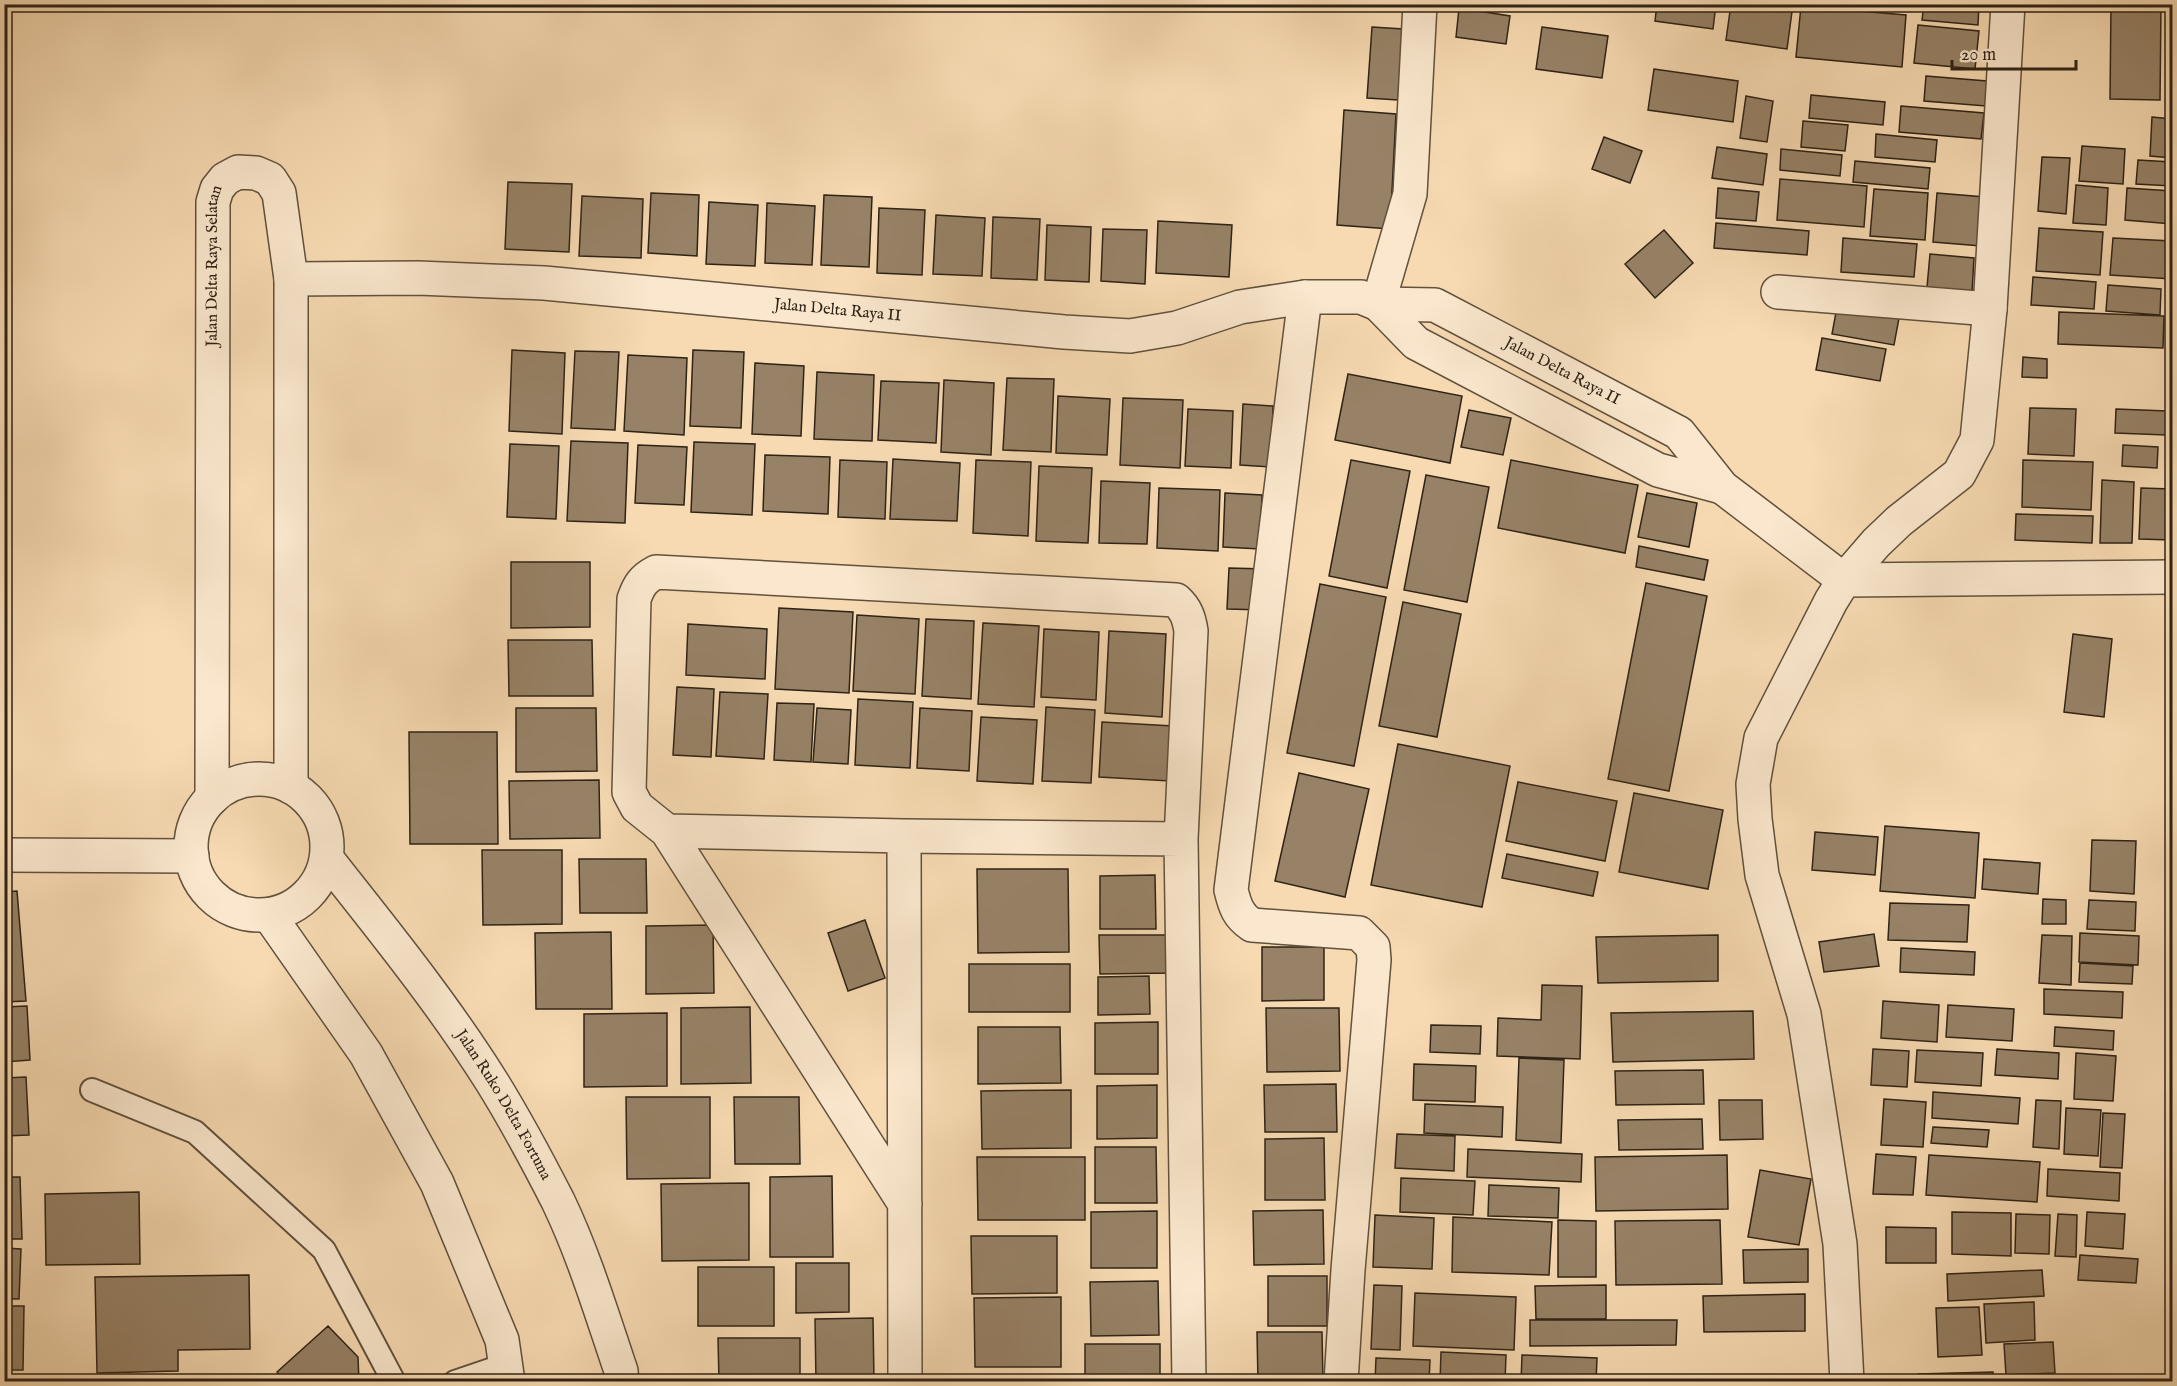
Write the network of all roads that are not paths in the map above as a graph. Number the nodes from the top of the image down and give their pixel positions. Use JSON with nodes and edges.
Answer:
{"nodes":[{"id":1,"x":1420,"y":4,"type":"edge"},
{"id":2,"x":2008,"y":4,"type":"edge"},
{"id":3,"x":291,"y":279,"type":"junction"},
{"id":4,"x":1778,"y":292,"type":"dead end"},
{"id":5,"x":1305,"y":297,"type":"junction"},
{"id":6,"x":1378,"y":304,"type":"junction"},
{"id":7,"x":1990,"y":309,"type":"junction"},
{"id":8,"x":2172,"y":578,"type":"edge"},
{"id":9,"x":1844,"y":580,"type":"junction"},
{"id":10,"x":291,"y":787,"type":"junction"},
{"id":11,"x":212,"y":798,"type":"junction"},
{"id":12,"x":667,"y":831,"type":"junction"},
{"id":13,"x":904,"y":836,"type":"junction"},
{"id":14,"x":1181,"y":839,"type":"junction"},
{"id":15,"x":4,"y":855,"type":"edge"},
{"id":16,"x":192,"y":856,"type":"junction"},
{"id":17,"x":327,"y":859,"type":"junction"},
{"id":18,"x":269,"y":915,"type":"junction"},
{"id":19,"x":92,"y":1089,"type":"dead end"},
{"id":20,"x":904,"y":1204,"type":"junction"},
{"id":21,"x":507,"y":1373,"type":"edge"},
{"id":22,"x":394,"y":1382,"type":"edge"},
{"id":23,"x":455,"y":1382,"type":"edge"},
{"id":24,"x":622,"y":1382,"type":"edge"},
{"id":25,"x":905,"y":1382,"type":"edge"},
{"id":26,"x":1190,"y":1382,"type":"edge"},
{"id":27,"x":1341,"y":1382,"type":"edge"},
{"id":28,"x":1846,"y":1382,"type":"edge"}],
"edges":[{"from":1,"to":6,"type":"street"},
{"from":2,"to":7,"type":"street"},
{"from":3,"to":5,"type":"street","name":"Jalan Delta Raya II"},
{"from":3,"to":10,"type":"street","name":"Jalan Delta Raya Selatan"},
{"from":3,"to":11,"type":"street","name":"Jalan Delta Raya Selatan"},
{"from":4,"to":7,"type":"street"},
{"from":5,"to":6,"type":"street","name":"Jalan Delta Raya II"},
{"from":5,"to":27,"type":"street"},
{"from":6,"to":9,"type":"street"},
{"from":7,"to":9,"type":"street"},
{"from":8,"to":9,"type":"street"},
{"from":9,"to":28,"type":"street"},
{"from":10,"to":11,"type":"street"},
{"from":10,"to":17,"type":"street"},
{"from":11,"to":16,"type":"street"},
{"from":12,"to":13,"type":"street"},
{"from":12,"to":14,"type":"street"},
{"from":12,"to":20,"type":"street"},
{"from":13,"to":14,"type":"street"},
{"from":13,"to":20,"type":"street"},
{"from":14,"to":26,"type":"street"},
{"from":15,"to":16,"type":"street"},
{"from":16,"to":18,"type":"street"},
{"from":17,"to":18,"type":"street"},
{"from":17,"to":24,"type":"street","name":"Jalan Ruko Delta Fortuna"},
{"from":18,"to":21,"type":"street"},
{"from":19,"to":22,"type":"lane"},
{"from":20,"to":25,"type":"street"},
{"from":21,"to":23,"type":"lane"}]}
